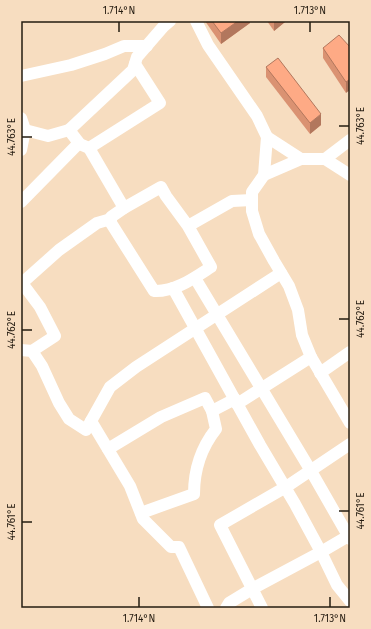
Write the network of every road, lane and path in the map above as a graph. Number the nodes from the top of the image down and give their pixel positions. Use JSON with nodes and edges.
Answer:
{"nodes":[{"id":1,"x":170,"y":21,"type":"edge"},
{"id":2,"x":196,"y":21,"type":"edge"},
{"id":3,"x":147,"y":46,"type":"junction"},
{"id":4,"x":135,"y":64,"type":"junction"},
{"id":5,"x":21,"y":76,"type":"edge"},
{"id":6,"x":23,"y":124,"type":"edge"},
{"id":7,"x":69,"y":130,"type":"junction"},
{"id":8,"x":267,"y":137,"type":"junction"},
{"id":9,"x":350,"y":140,"type":"edge"},
{"id":10,"x":84,"y":146,"type":"junction"},
{"id":11,"x":21,"y":150,"type":"edge"},
{"id":12,"x":301,"y":159,"type":"junction"},
{"id":13,"x":325,"y":159,"type":"junction"},
{"id":14,"x":264,"y":175,"type":"junction"},
{"id":15,"x":350,"y":175,"type":"edge"},
{"id":16,"x":252,"y":200,"type":"junction"},
{"id":17,"x":21,"y":202,"type":"edge"},
{"id":18,"x":124,"y":208,"type":"junction"},
{"id":19,"x":111,"y":219,"type":"junction"},
{"id":20,"x":188,"y":226,"type":"junction"},
{"id":21,"x":281,"y":273,"type":"junction"},
{"id":22,"x":195,"y":278,"type":"junction"},
{"id":23,"x":173,"y":288,"type":"junction"},
{"id":24,"x":217,"y":315,"type":"junction"},
{"id":25,"x":195,"y":328,"type":"junction"},
{"id":26,"x":26,"y":350,"type":"edge"},
{"id":27,"x":350,"y":352,"type":"edge"},
{"id":28,"x":311,"y":357,"type":"junction"},
{"id":29,"x":320,"y":373,"type":"junction"},
{"id":30,"x":261,"y":388,"type":"junction"},
{"id":31,"x":236,"y":401,"type":"junction"},
{"id":32,"x":212,"y":411,"type":"junction"},
{"id":33,"x":91,"y":421,"type":"junction"},
{"id":34,"x":350,"y":423,"type":"edge"},
{"id":35,"x":350,"y":444,"type":"edge"},
{"id":36,"x":108,"y":449,"type":"junction"},
{"id":37,"x":311,"y":471,"type":"junction"},
{"id":38,"x":286,"y":487,"type":"junction"},
{"id":39,"x":141,"y":513,"type":"junction"},
{"id":40,"x":349,"y":536,"type":"edge"},
{"id":41,"x":321,"y":552,"type":"junction"},
{"id":42,"x":252,"y":589,"type":"junction"},
{"id":43,"x":350,"y":601,"type":"edge"},
{"id":44,"x":208,"y":608,"type":"edge"},
{"id":45,"x":226,"y":608,"type":"edge"},
{"id":46,"x":262,"y":608,"type":"edge"}],
"edges":[{"from":1,"to":3,"type":"street"},
{"from":2,"to":8,"type":"street"},
{"from":3,"to":4,"type":"street"},
{"from":3,"to":5,"type":"street"},
{"from":4,"to":7,"type":"street"},
{"from":4,"to":10,"type":"street"},
{"from":6,"to":7,"type":"street"},
{"from":6,"to":11,"type":"street"},
{"from":7,"to":10,"type":"street"},
{"from":8,"to":12,"type":"street"},
{"from":8,"to":14,"type":"street"},
{"from":9,"to":13,"type":"street"},
{"from":10,"to":17,"type":"street"},
{"from":10,"to":18,"type":"street"},
{"from":12,"to":13,"type":"street"},
{"from":12,"to":14,"type":"street"},
{"from":13,"to":15,"type":"street"},
{"from":14,"to":16,"type":"street"},
{"from":16,"to":20,"type":"street"},
{"from":16,"to":21,"type":"street"},
{"from":18,"to":19,"type":"street"},
{"from":18,"to":20,"type":"street"},
{"from":19,"to":23,"type":"street"},
{"from":19,"to":26,"type":"street"},
{"from":20,"to":22,"type":"street"},
{"from":21,"to":24,"type":"street"},
{"from":21,"to":28,"type":"street"},
{"from":22,"to":23,"type":"street"},
{"from":22,"to":24,"type":"street"},
{"from":23,"to":25,"type":"street"},
{"from":24,"to":25,"type":"street"},
{"from":24,"to":30,"type":"street"},
{"from":25,"to":31,"type":"street"},
{"from":25,"to":33,"type":"street"},
{"from":26,"to":33,"type":"street"},
{"from":27,"to":29,"type":"street"},
{"from":28,"to":29,"type":"street"},
{"from":28,"to":30,"type":"street"},
{"from":29,"to":34,"type":"street"},
{"from":30,"to":31,"type":"street"},
{"from":30,"to":37,"type":"street"},
{"from":31,"to":32,"type":"street"},
{"from":31,"to":38,"type":"street"},
{"from":32,"to":36,"type":"street"},
{"from":32,"to":39,"type":"street"},
{"from":33,"to":36,"type":"street"},
{"from":35,"to":37,"type":"street"},
{"from":36,"to":39,"type":"street"},
{"from":37,"to":38,"type":"street"},
{"from":37,"to":40,"type":"street"},
{"from":38,"to":41,"type":"street"},
{"from":38,"to":42,"type":"street"},
{"from":39,"to":44,"type":"street"},
{"from":40,"to":41,"type":"street"},
{"from":41,"to":42,"type":"street"},
{"from":41,"to":43,"type":"street"},
{"from":42,"to":45,"type":"street"},
{"from":42,"to":46,"type":"street"}]}
